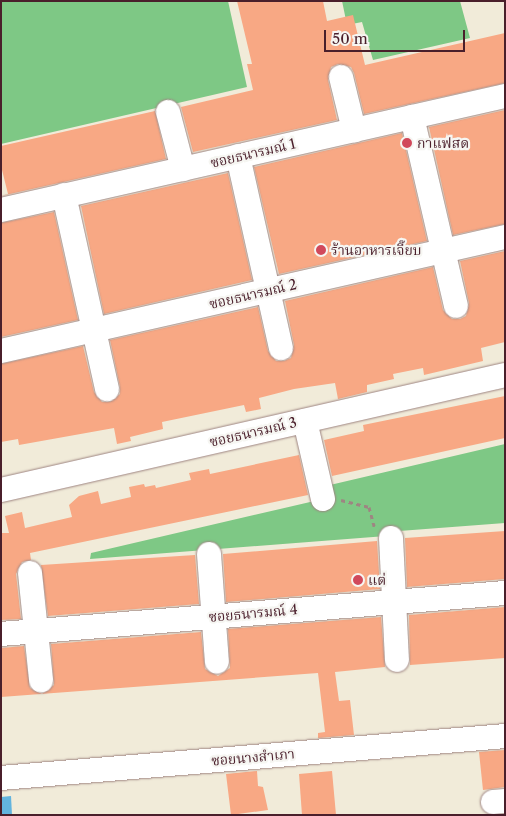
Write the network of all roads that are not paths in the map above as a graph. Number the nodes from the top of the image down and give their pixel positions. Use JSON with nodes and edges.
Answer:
{"nodes":[{"id":1,"x":341,"y":77,"type":"dead end"},
{"id":2,"x":505,"y":96,"type":"edge"},
{"id":3,"x":168,"y":112,"type":"dead end"},
{"id":4,"x":412,"y":117,"type":"junction"},
{"id":5,"x":354,"y":130,"type":"junction"},
{"id":6,"x":238,"y":156,"type":"junction"},
{"id":7,"x":183,"y":169,"type":"junction"},
{"id":8,"x":64,"y":195,"type":"junction"},
{"id":9,"x":2,"y":206,"type":"edge"},
{"id":10,"x":505,"y":237,"type":"edge"},
{"id":11,"x":444,"y":251,"type":"junction"},
{"id":12,"x":268,"y":291,"type":"junction"},
{"id":13,"x":456,"y":306,"type":"dead end"},
{"id":14,"x":94,"y":330,"type":"junction"},
{"id":15,"x":281,"y":348,"type":"dead end"},
{"id":16,"x":1,"y":351,"type":"edge"},
{"id":17,"x":505,"y":375,"type":"edge"},
{"id":18,"x":107,"y":389,"type":"dead end"},
{"id":19,"x":305,"y":421,"type":"junction"},
{"id":20,"x":1,"y":490,"type":"edge"},
{"id":21,"x":323,"y":499,"type":"road end"},
{"id":22,"x":391,"y":538,"type":"road end"},
{"id":23,"x":209,"y":554,"type":"dead end"},
{"id":24,"x":30,"y":573,"type":"dead end"},
{"id":25,"x":505,"y":593,"type":"edge"},
{"id":26,"x":393,"y":602,"type":"junction"},
{"id":27,"x":213,"y":616,"type":"junction"},
{"id":28,"x":36,"y":631,"type":"junction"},
{"id":29,"x":1,"y":634,"type":"edge"},
{"id":30,"x":397,"y":660,"type":"dead end"},
{"id":31,"x":217,"y":662,"type":"dead end"},
{"id":32,"x":41,"y":680,"type":"dead end"},
{"id":33,"x":505,"y":736,"type":"edge"},
{"id":34,"x":1,"y":778,"type":"edge"}],
"edges":[{"from":1,"to":5,"type":"street"},
{"from":2,"to":4,"type":"street","name":"ซอยธนารมณ์ 1"},
{"from":3,"to":7,"type":"street"},
{"from":4,"to":5,"type":"street","name":"ซอยธนารมณ์ 1"},
{"from":4,"to":11,"type":"street"},
{"from":5,"to":6,"type":"street","name":"ซอยธนารมณ์ 1"},
{"from":6,"to":7,"type":"street","name":"ซอยธนารมณ์ 1"},
{"from":6,"to":12,"type":"street"},
{"from":7,"to":8,"type":"street","name":"ซอยธนารมณ์ 1"},
{"from":8,"to":9,"type":"street","name":"ซอยธนารมณ์ 1"},
{"from":8,"to":14,"type":"street"},
{"from":10,"to":11,"type":"street","name":"ซอยธนารมณ์ 2"},
{"from":11,"to":12,"type":"street","name":"ซอยธนารมณ์ 2"},
{"from":11,"to":13,"type":"street"},
{"from":12,"to":14,"type":"street","name":"ซอยธนารมณ์ 2"},
{"from":12,"to":15,"type":"street"},
{"from":14,"to":16,"type":"street","name":"ซอยธนารมณ์ 2"},
{"from":14,"to":18,"type":"street"},
{"from":17,"to":19,"type":"street","name":"ซอยธนารมณ์ 3"},
{"from":19,"to":20,"type":"street","name":"ซอยธนารมณ์ 3"},
{"from":19,"to":21,"type":"street"},
{"from":22,"to":26,"type":"street"},
{"from":23,"to":27,"type":"street"},
{"from":24,"to":28,"type":"street"},
{"from":25,"to":26,"type":"street","name":"ซอยธนารมณ์ 4"},
{"from":26,"to":27,"type":"street","name":"ซอยธนารมณ์ 4"},
{"from":26,"to":30,"type":"street"},
{"from":27,"to":28,"type":"street","name":"ซอยธนารมณ์ 4"},
{"from":27,"to":31,"type":"street"},
{"from":28,"to":29,"type":"street","name":"ซอยธนารมณ์ 4"},
{"from":28,"to":32,"type":"street"},
{"from":33,"to":34,"type":"street","name":"ซอยนางสำเภา"}]}
